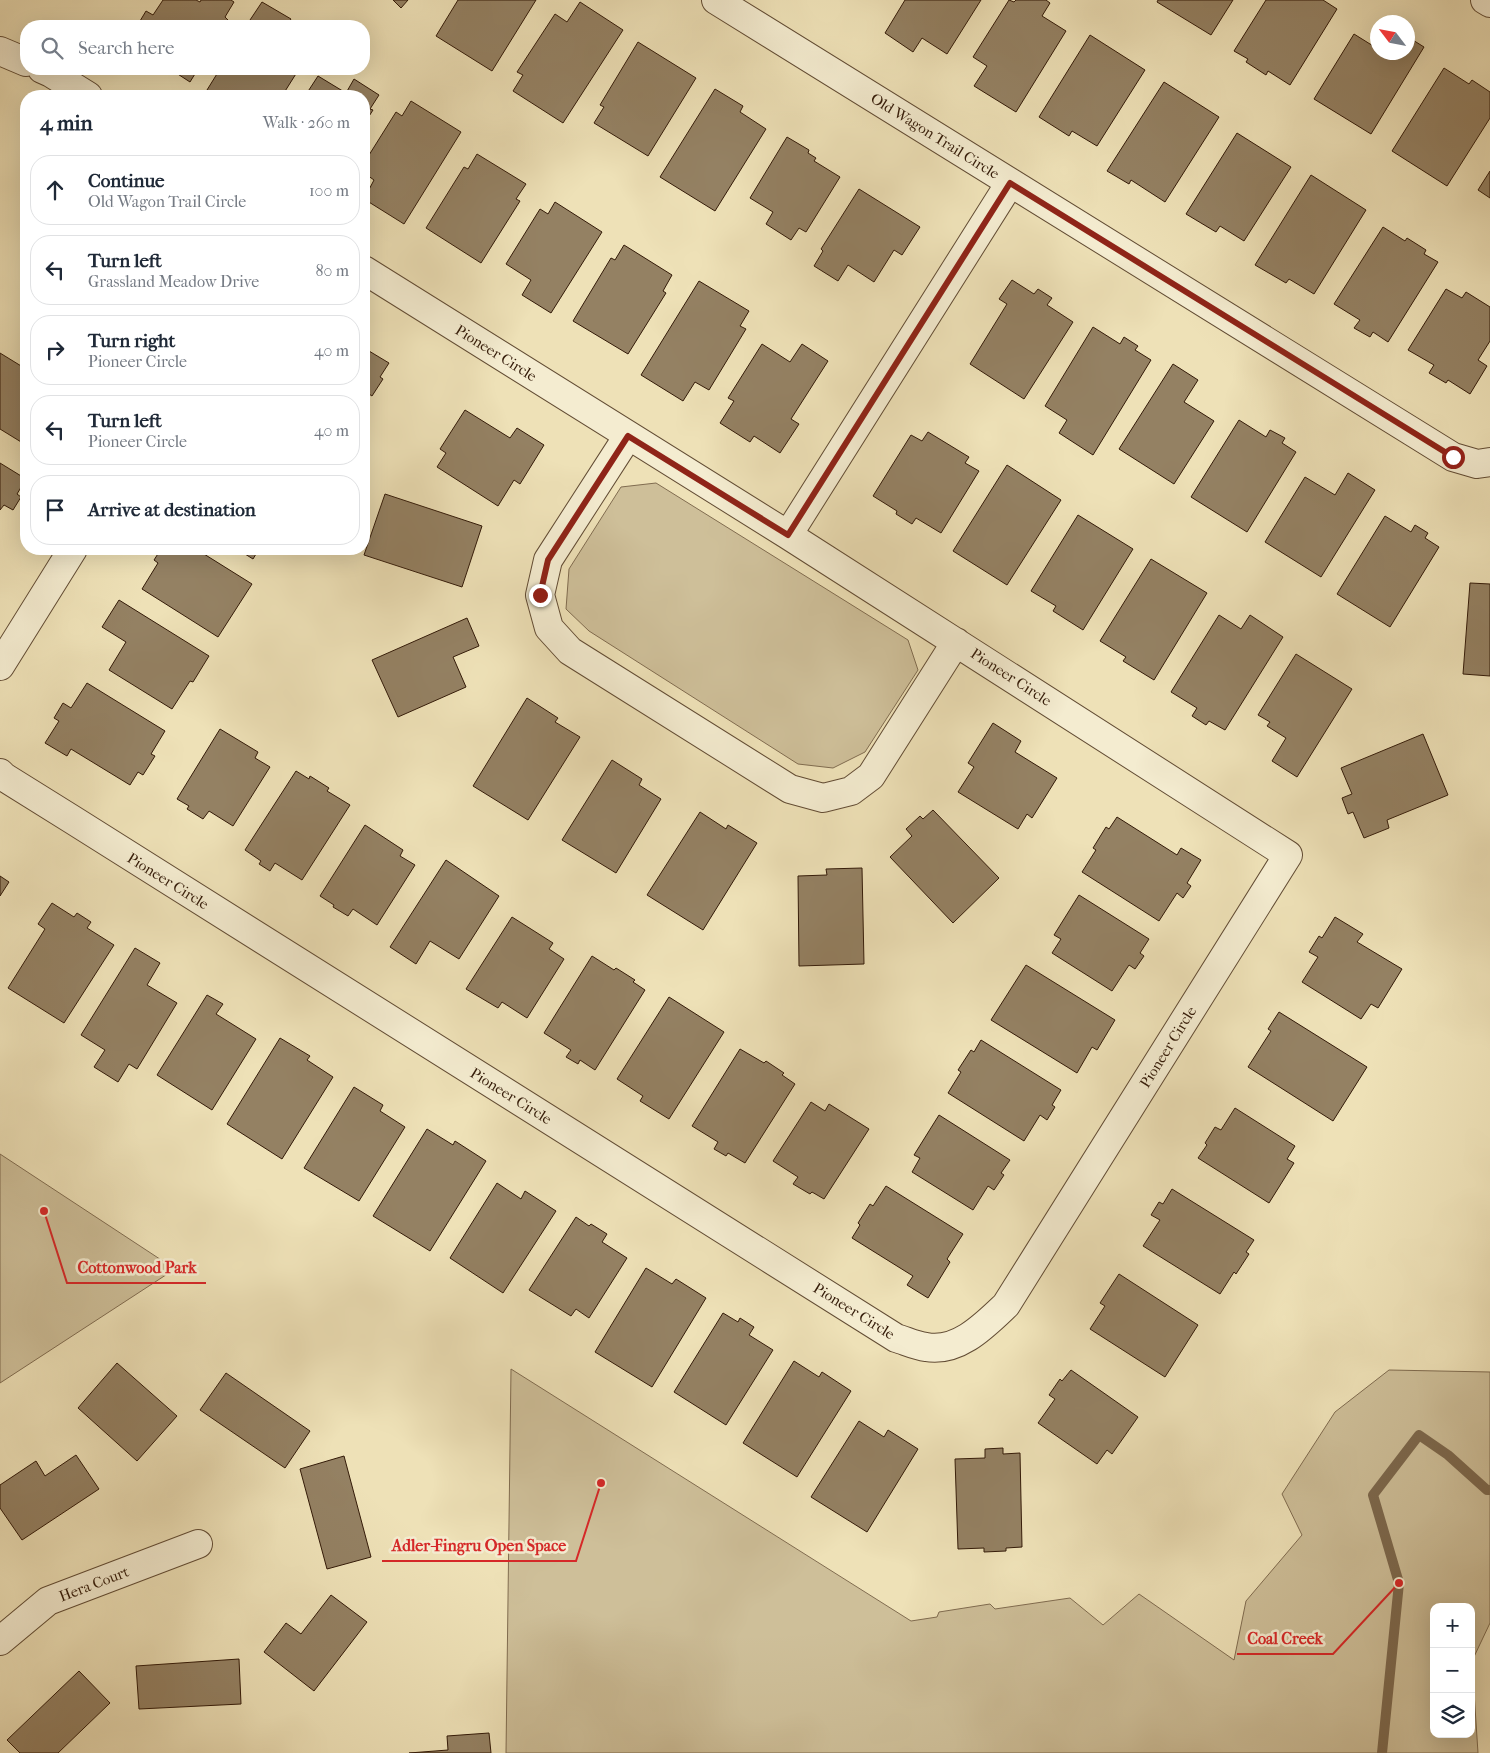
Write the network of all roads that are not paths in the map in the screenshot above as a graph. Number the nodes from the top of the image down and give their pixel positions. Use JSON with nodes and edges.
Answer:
{"nodes":[{"id":1,"x":716,"y":0,"type":"edge"},
{"id":2,"x":1485,"y":0,"type":"edge"},
{"id":3,"x":1490,"y":3,"type":"edge"},
{"id":4,"x":0,"y":51,"type":"edge"},
{"id":5,"x":20,"y":59,"type":"edge"},
{"id":6,"x":54,"y":75,"type":"edge"},
{"id":7,"x":78,"y":90,"type":"edge"},
{"id":8,"x":1010,"y":183,"type":"junction"},
{"id":9,"x":370,"y":274,"type":"edge"},
{"id":10,"x":628,"y":436,"type":"junction"},
{"id":11,"x":1490,"y":462,"type":"edge"},
{"id":12,"x":788,"y":535,"type":"junction"},
{"id":13,"x":69,"y":555,"type":"edge"},
{"id":14,"x":956,"y":642,"type":"junction"},
{"id":15,"x":0,"y":666,"type":"edge"},
{"id":16,"x":0,"y":773,"type":"edge"},
{"id":17,"x":198,"y":1544,"type":"dead end"},
{"id":18,"x":0,"y":1641,"type":"edge"}],
"edges":[{"from":1,"to":8,"type":"street","name":"Old Wagon Trail Circle"},
{"from":2,"to":3,"type":"street"},
{"from":4,"to":5,"type":"street"},
{"from":6,"to":7,"type":"street"},
{"from":8,"to":11,"type":"street","name":"Old Wagon Trail Circle"},
{"from":8,"to":12,"type":"street"},
{"from":9,"to":10,"type":"street","name":"Pioneer Circle"},
{"from":10,"to":12,"type":"street","name":"Pioneer Circle"},
{"from":10,"to":14,"type":"street","name":"Pioneer Circle"},
{"from":12,"to":14,"type":"street","name":"Pioneer Circle"},
{"from":13,"to":15,"type":"street"},
{"from":14,"to":16,"type":"street","name":"Pioneer Circle"},
{"from":17,"to":18,"type":"street","name":"Hera Court"}]}
